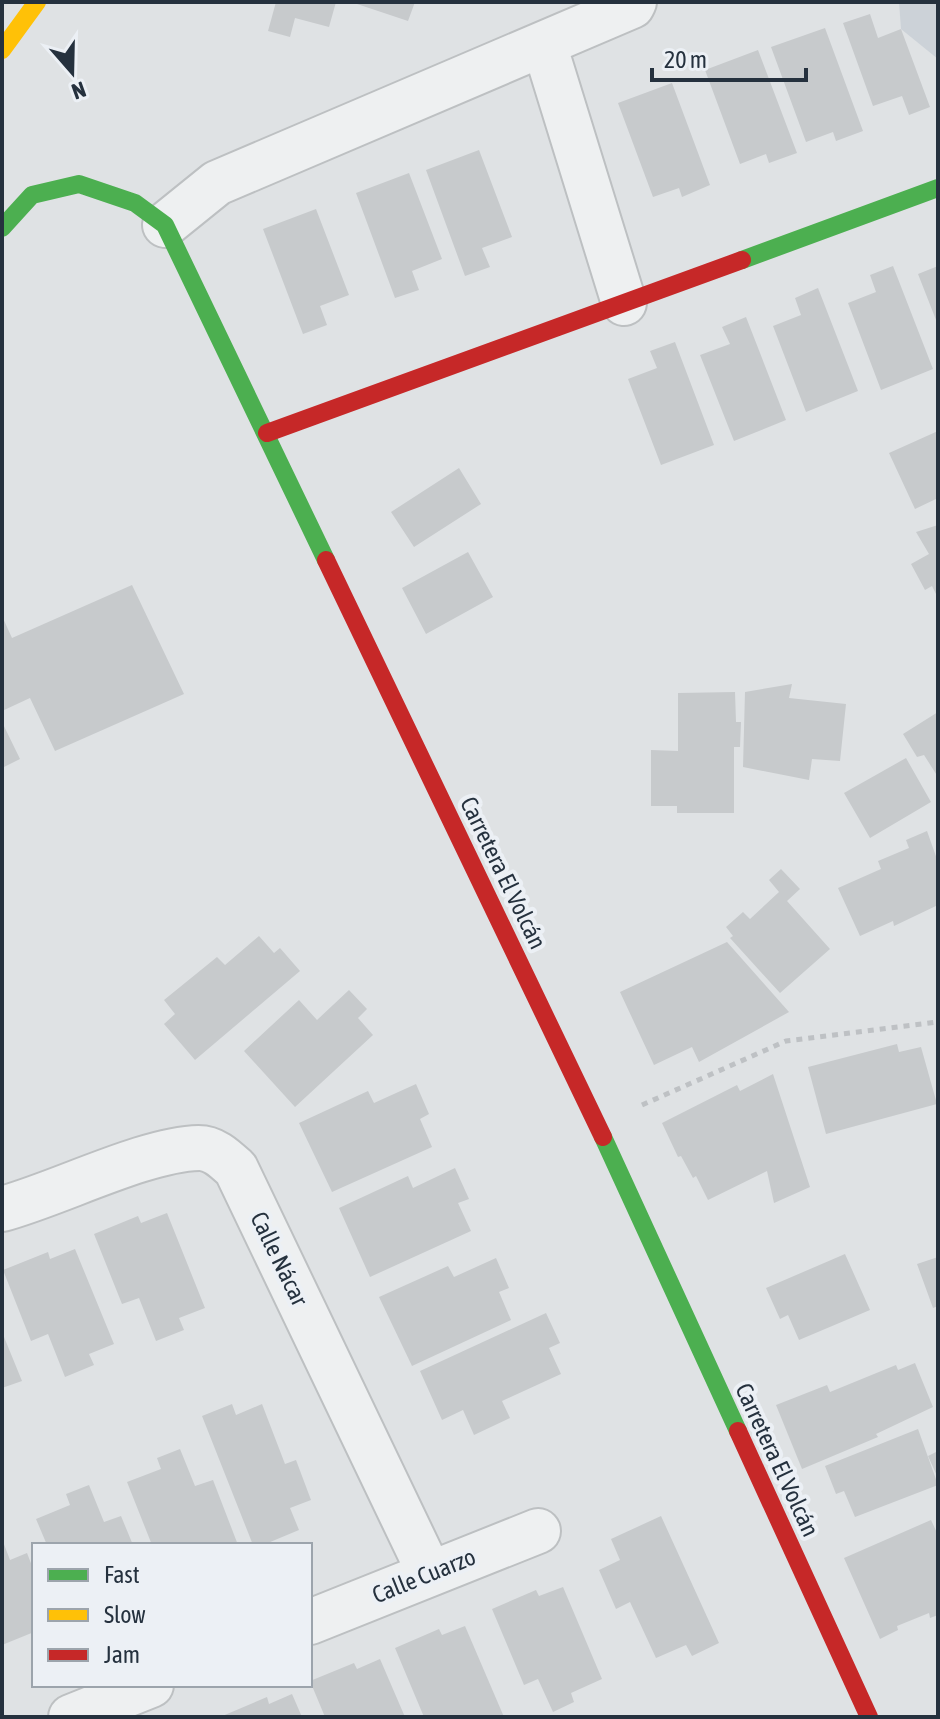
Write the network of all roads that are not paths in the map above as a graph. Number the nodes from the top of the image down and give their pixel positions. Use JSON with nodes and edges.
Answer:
{"nodes":[{"id":1,"x":37,"y":2,"type":"edge"},
{"id":2,"x":634,"y":2,"type":"edge"},
{"id":3,"x":544,"y":44,"type":"junction"},
{"id":4,"x":2,"y":50,"type":"edge"},
{"id":5,"x":938,"y":188,"type":"edge"},
{"id":6,"x":165,"y":225,"type":"junction"},
{"id":7,"x":2,"y":228,"type":"edge"},
{"id":8,"x":624,"y":303,"type":"junction"},
{"id":9,"x":267,"y":433,"type":"junction"},
{"id":10,"x":2,"y":1209,"type":"edge"},
{"id":11,"x":538,"y":1531,"type":"dead end"},
{"id":12,"x":430,"y":1574,"type":"junction"},
{"id":13,"x":312,"y":1621,"type":"edge"},
{"id":14,"x":146,"y":1687,"type":"edge"},
{"id":15,"x":71,"y":1717,"type":"edge"},
{"id":16,"x":869,"y":1717,"type":"edge"}],
"edges":[{"from":1,"to":4,"type":"street"},
{"from":2,"to":3,"type":"street"},
{"from":3,"to":6,"type":"street"},
{"from":3,"to":8,"type":"street"},
{"from":5,"to":8,"type":"street"},
{"from":6,"to":7,"type":"street","name":"Carretera El Volcán"},
{"from":6,"to":9,"type":"street","name":"Carretera El Volcán"},
{"from":8,"to":9,"type":"street"},
{"from":9,"to":16,"type":"street","name":"Carretera El Volcán"},
{"from":10,"to":12,"type":"street","name":"Calle Nácar"},
{"from":11,"to":12,"type":"street","name":"Calle Cuarzo"},
{"from":12,"to":13,"type":"street","name":"Calle Cuarzo"},
{"from":14,"to":15,"type":"street"}]}
